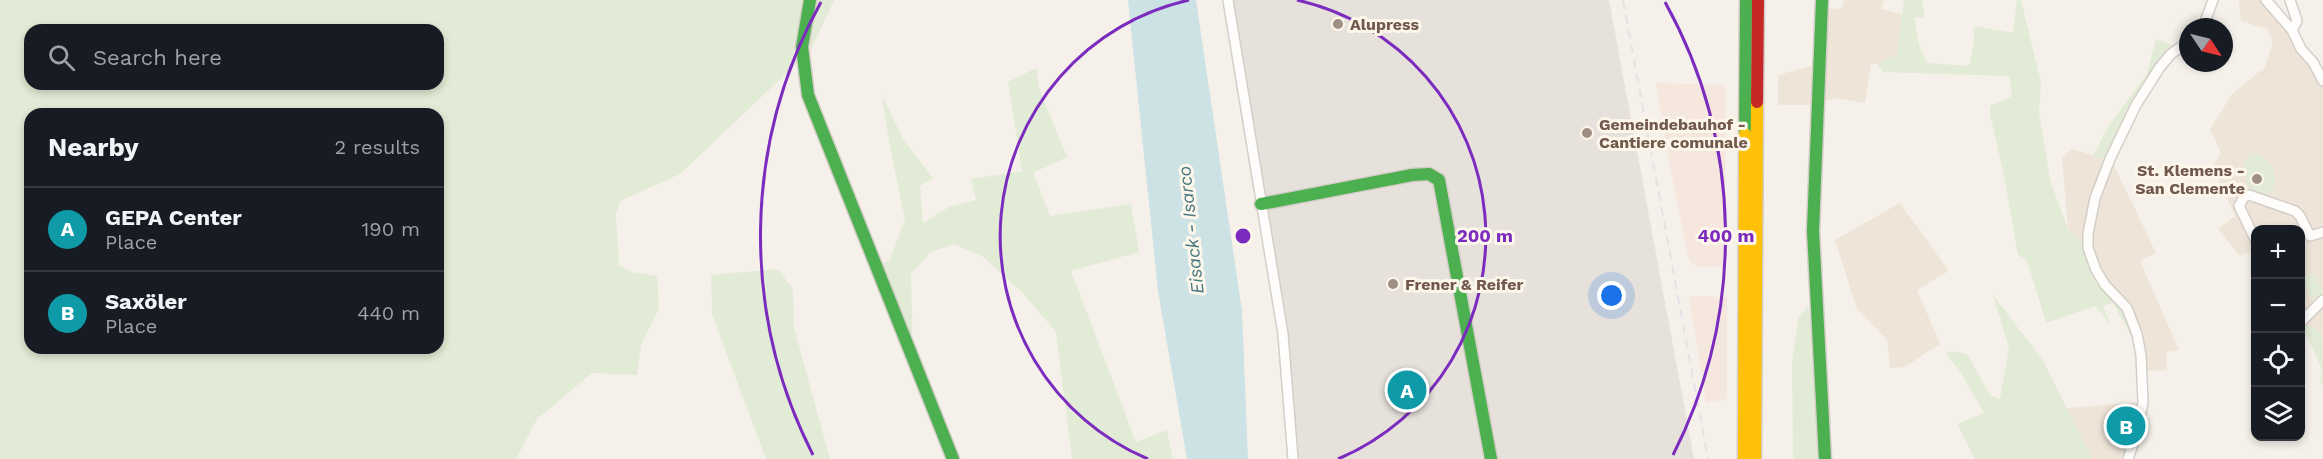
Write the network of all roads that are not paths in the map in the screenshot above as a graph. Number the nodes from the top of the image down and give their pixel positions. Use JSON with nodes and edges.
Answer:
{"nodes":[{"id":1,"x":810,"y":0,"type":"edge"},
{"id":2,"x":1228,"y":0,"type":"edge"},
{"id":3,"x":1746,"y":0,"type":"edge"},
{"id":4,"x":1758,"y":0,"type":"edge"},
{"id":5,"x":1822,"y":0,"type":"edge"},
{"id":6,"x":2212,"y":0,"type":"edge"},
{"id":7,"x":2266,"y":0,"type":"edge"},
{"id":8,"x":2290,"y":0,"type":"edge"},
{"id":9,"x":2206,"y":18,"type":"edge"},
{"id":10,"x":2292,"y":30,"type":"junction"},
{"id":11,"x":2179,"y":48,"type":"edge"},
{"id":12,"x":2323,"y":81,"type":"edge"},
{"id":13,"x":1261,"y":204,"type":"junction"},
{"id":14,"x":2304,"y":225,"type":"edge"},
{"id":15,"x":2305,"y":226,"type":"edge"},
{"id":16,"x":2251,"y":231,"type":"edge"},
{"id":17,"x":2323,"y":232,"type":"edge"},
{"id":18,"x":2323,"y":300,"type":"edge"},
{"id":19,"x":2305,"y":318,"type":"edge"},
{"id":20,"x":953,"y":459,"type":"edge"},
{"id":21,"x":1293,"y":459,"type":"edge"},
{"id":22,"x":1491,"y":459,"type":"edge"},
{"id":23,"x":1744,"y":459,"type":"edge"},
{"id":24,"x":1755,"y":459,"type":"edge"},
{"id":25,"x":1825,"y":459,"type":"edge"},
{"id":26,"x":2128,"y":459,"type":"edge"}],
"edges":[{"from":1,"to":20,"type":"main road"},
{"from":2,"to":13,"type":"street"},
{"from":3,"to":23,"type":"main road"},
{"from":4,"to":24,"type":"main road"},
{"from":5,"to":25,"type":"main road"},
{"from":6,"to":9,"type":"street"},
{"from":7,"to":10,"type":"street"},
{"from":8,"to":10,"type":"street"},
{"from":10,"to":12,"type":"street"},
{"from":11,"to":26,"type":"street"},
{"from":13,"to":21,"type":"street"},
{"from":13,"to":22,"type":"main road"},
{"from":14,"to":16,"type":"street"},
{"from":15,"to":17,"type":"street"},
{"from":18,"to":19,"type":"street"}]}
